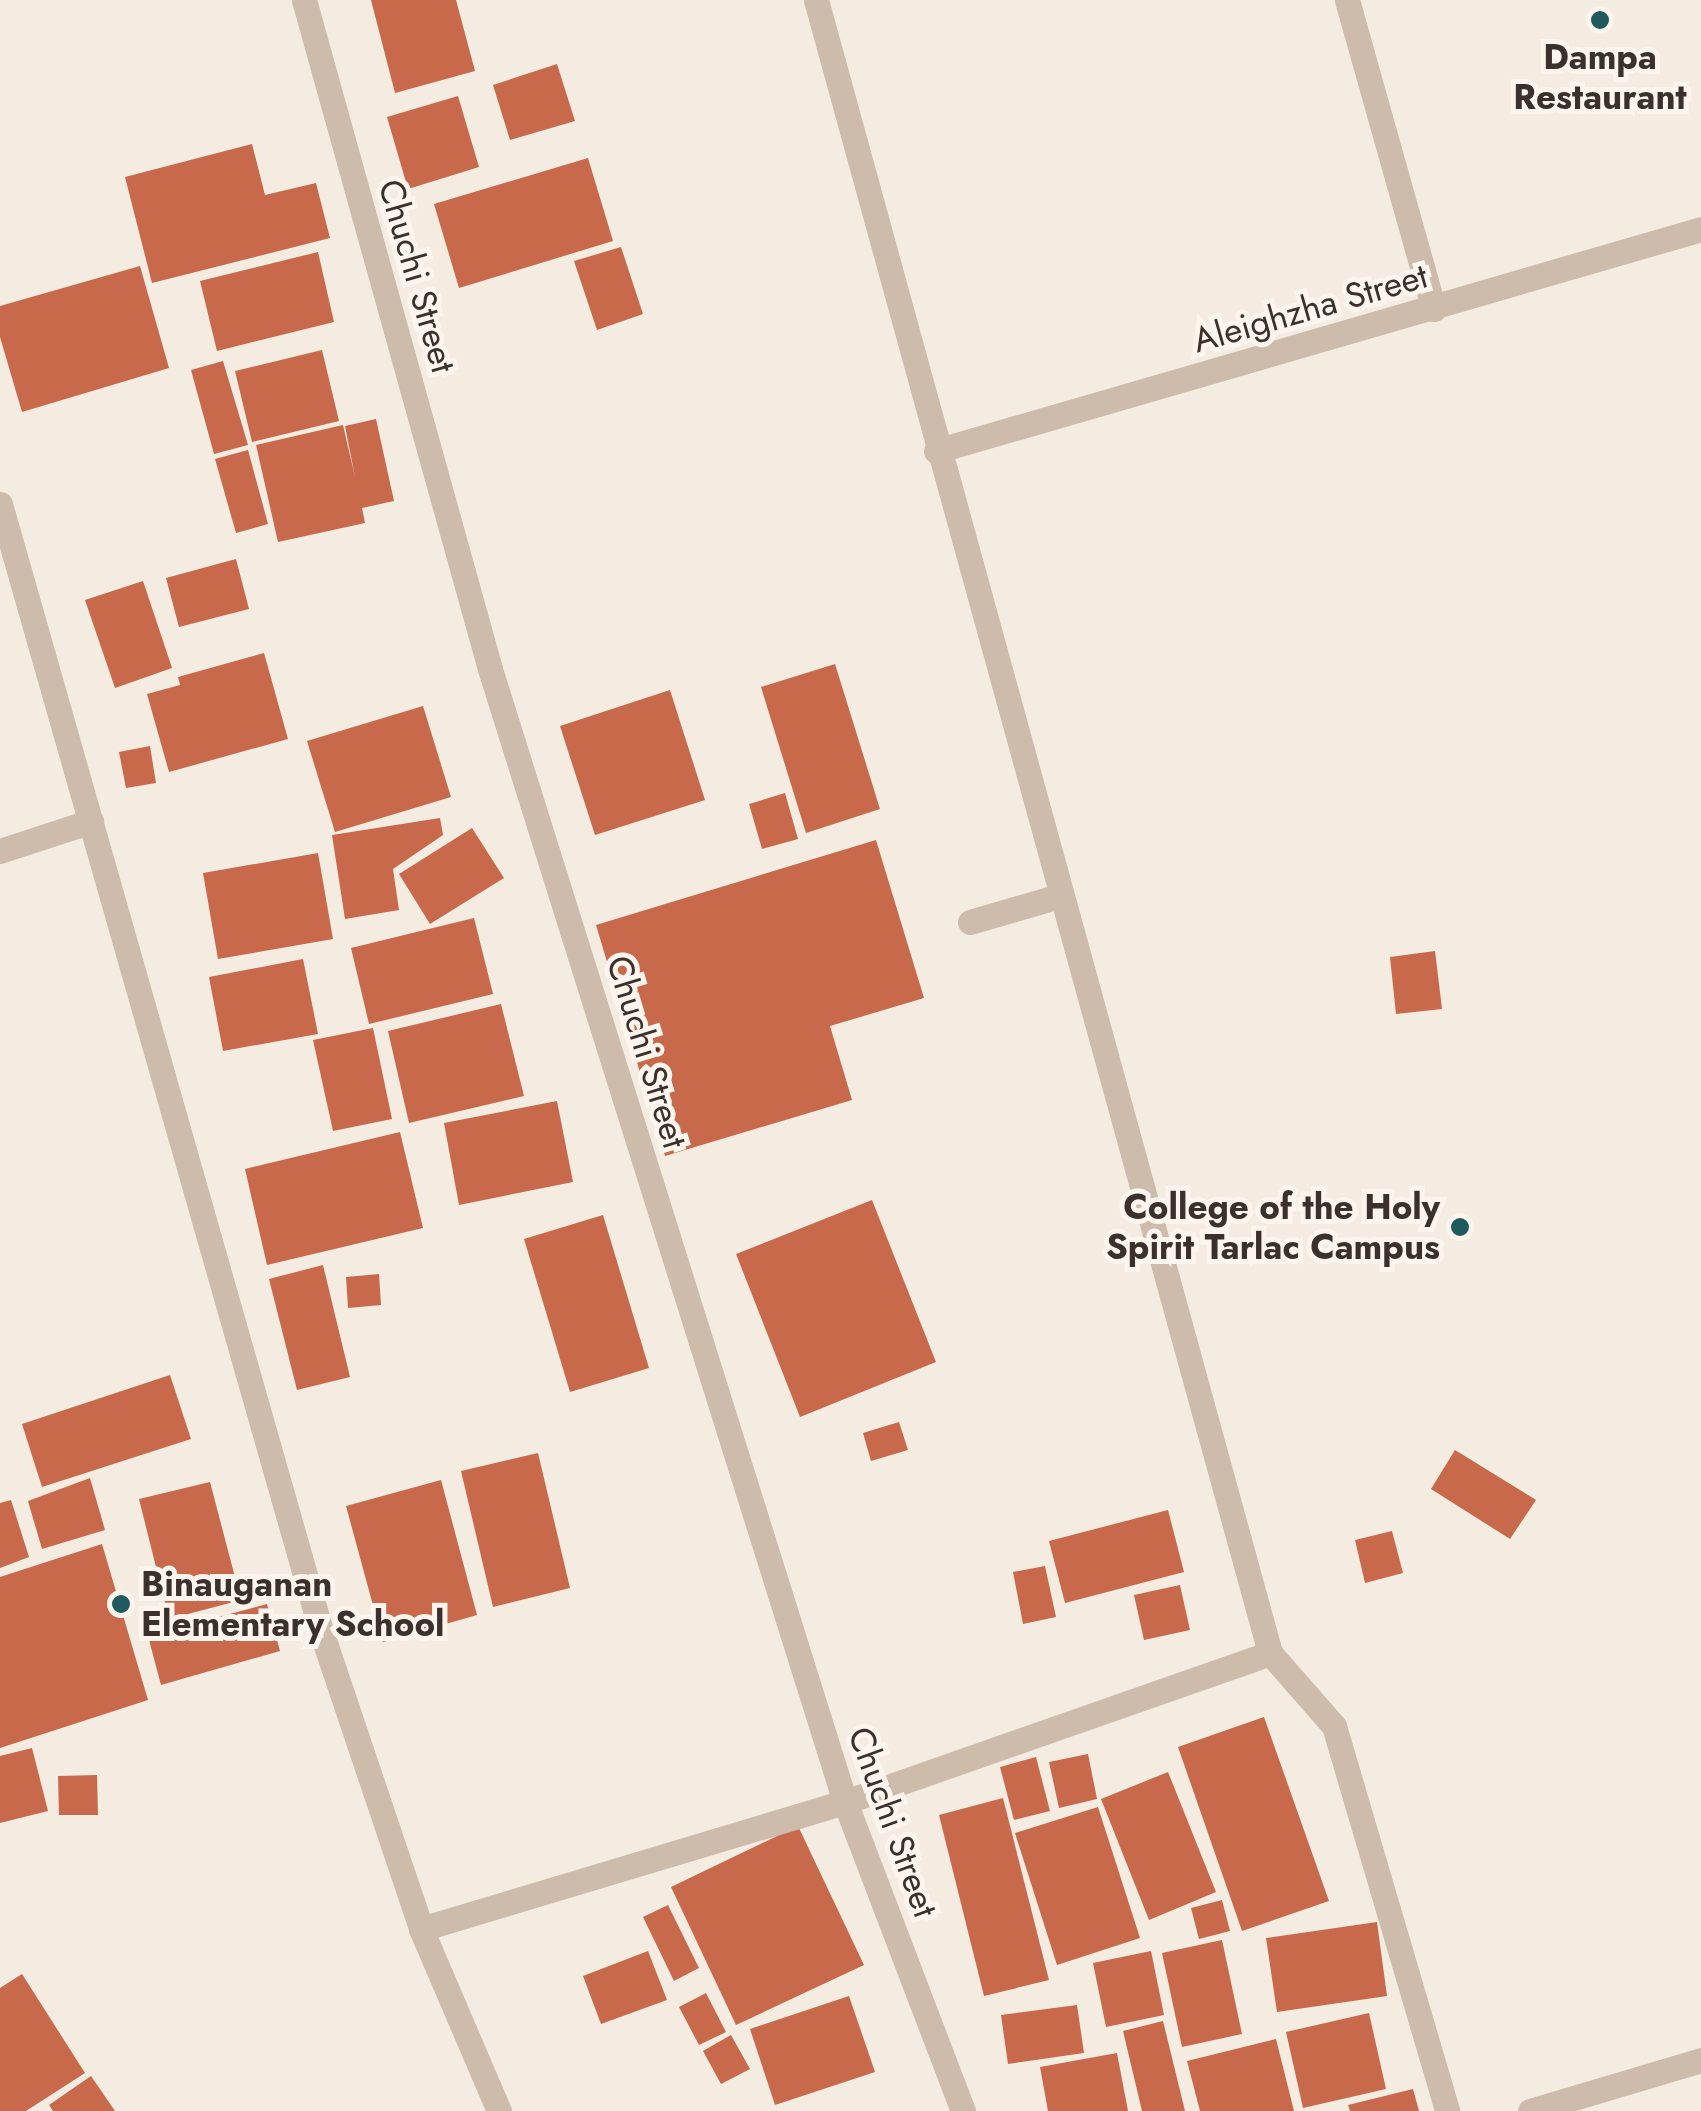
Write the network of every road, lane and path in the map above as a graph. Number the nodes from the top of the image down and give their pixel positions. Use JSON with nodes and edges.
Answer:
{"nodes":[{"id":1,"x":304,"y":0,"type":"edge"},
{"id":2,"x":816,"y":0,"type":"edge"},
{"id":3,"x":1347,"y":0,"type":"edge"},
{"id":4,"x":1701,"y":229,"type":"edge"},
{"id":5,"x":1434,"y":309,"type":"junction"},
{"id":6,"x":936,"y":450,"type":"junction"},
{"id":7,"x":0,"y":504,"type":"edge"},
{"id":8,"x":91,"y":821,"type":"junction"},
{"id":9,"x":0,"y":851,"type":"edge"},
{"id":10,"x":1059,"y":896,"type":"junction"},
{"id":11,"x":970,"y":922,"type":"dead end"},
{"id":12,"x":1270,"y":1654,"type":"junction"},
{"id":13,"x":845,"y":1802,"type":"junction"},
{"id":14,"x":421,"y":1928,"type":"junction"},
{"id":15,"x":1701,"y":2060,"type":"edge"},
{"id":16,"x":500,"y":2111,"type":"edge"},
{"id":17,"x":964,"y":2111,"type":"edge"},
{"id":18,"x":1447,"y":2111,"type":"edge"},
{"id":19,"x":1530,"y":2111,"type":"edge"}],
"edges":[{"from":1,"to":13,"type":"street","name":"Chuchi Street"},
{"from":2,"to":6,"type":"street"},
{"from":3,"to":5,"type":"street"},
{"from":4,"to":5,"type":"street","name":"Aleighzha Street"},
{"from":5,"to":6,"type":"street","name":"Aleighzha Street"},
{"from":6,"to":10,"type":"street"},
{"from":7,"to":8,"type":"street"},
{"from":8,"to":9,"type":"street"},
{"from":8,"to":14,"type":"street"},
{"from":10,"to":11,"type":"street"},
{"from":10,"to":12,"type":"street"},
{"from":12,"to":13,"type":"street"},
{"from":12,"to":18,"type":"street"},
{"from":13,"to":14,"type":"street"},
{"from":13,"to":17,"type":"street","name":"Chuchi Street"},
{"from":14,"to":16,"type":"street"},
{"from":15,"to":19,"type":"street"}]}
